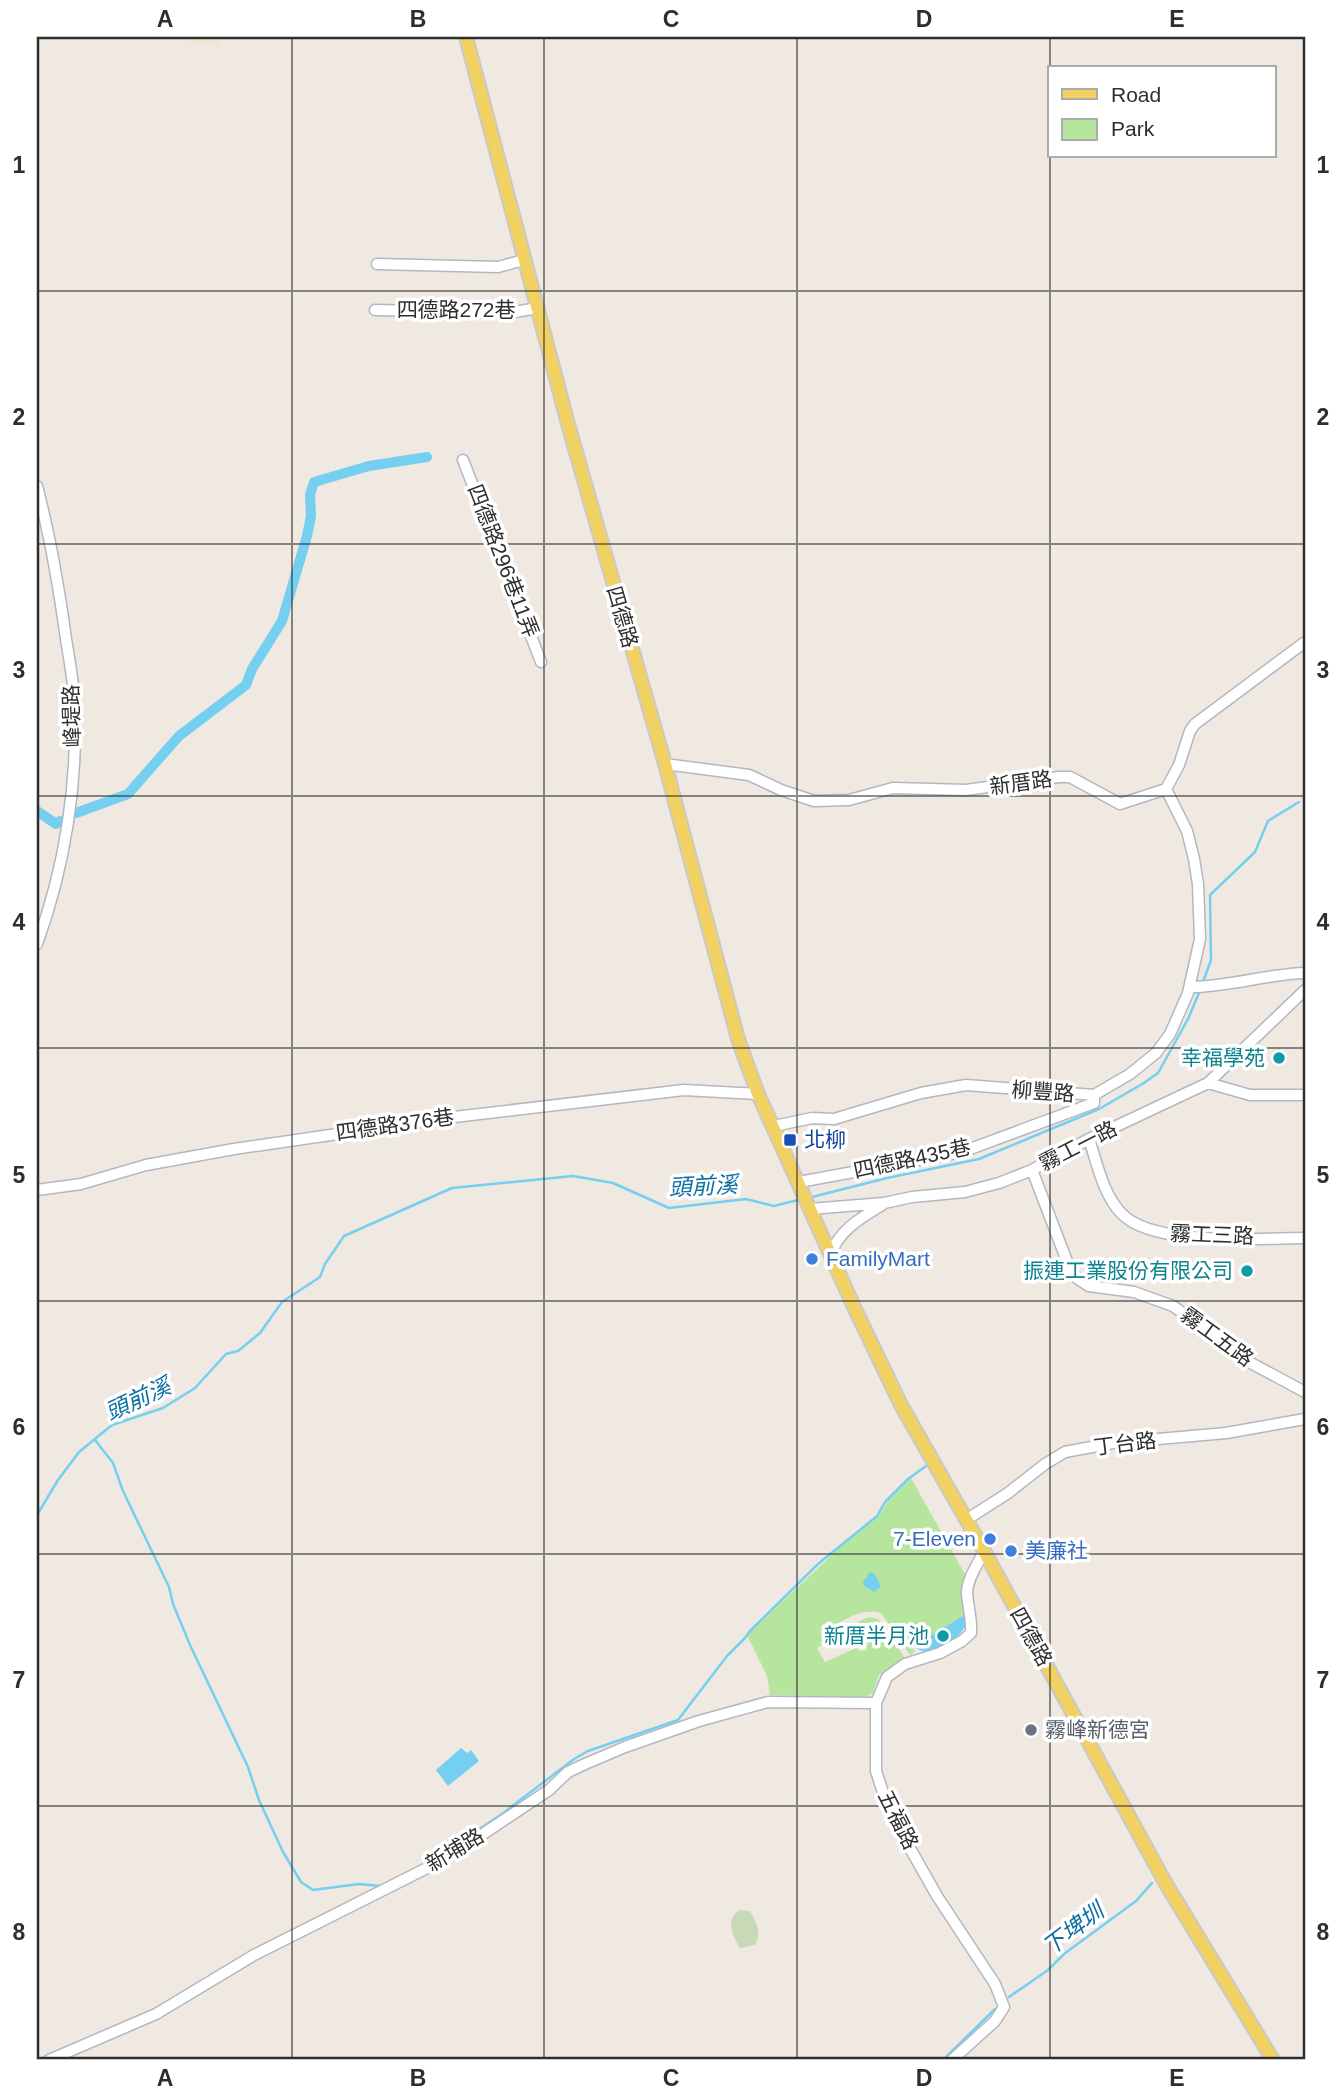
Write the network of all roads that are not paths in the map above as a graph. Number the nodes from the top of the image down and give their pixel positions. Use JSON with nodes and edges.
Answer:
{"nodes":[{"id":1,"x":466,"y":37,"type":"edge"},
{"id":2,"x":524,"y":260,"type":"junction"},
{"id":3,"x":377,"y":264,"type":"dead end"},
{"id":4,"x":537,"y":308,"type":"junction"},
{"id":5,"x":374,"y":310,"type":"dead end"},
{"id":6,"x":463,"y":460,"type":"dead end"},
{"id":7,"x":37,"y":486,"type":"edge"},
{"id":8,"x":1305,"y":642,"type":"edge"},
{"id":9,"x":541,"y":663,"type":"dead end"},
{"id":10,"x":665,"y":764,"type":"junction"},
{"id":11,"x":1166,"y":789,"type":"junction"},
{"id":12,"x":37,"y":944,"type":"edge"},
{"id":13,"x":1305,"y":973,"type":"edge"},
{"id":14,"x":1190,"y":987,"type":"junction"},
{"id":15,"x":1305,"y":990,"type":"edge"},
{"id":16,"x":1208,"y":1083,"type":"junction"},
{"id":17,"x":758,"y":1094,"type":"junction"},
{"id":18,"x":1305,"y":1095,"type":"edge"},
{"id":19,"x":1094,"y":1096,"type":"junction"},
{"id":20,"x":774,"y":1126,"type":"junction"},
{"id":21,"x":1089,"y":1139,"type":"junction"},
{"id":22,"x":1032,"y":1170,"type":"junction"},
{"id":23,"x":801,"y":1185,"type":"junction"},
{"id":24,"x":37,"y":1190,"type":"edge"},
{"id":25,"x":884,"y":1203,"type":"junction"},
{"id":26,"x":809,"y":1207,"type":"junction"},
{"id":27,"x":1305,"y":1238,"type":"edge"},
{"id":28,"x":831,"y":1254,"type":"junction"},
{"id":29,"x":1305,"y":1392,"type":"edge"},
{"id":30,"x":1305,"y":1419,"type":"edge"},
{"id":31,"x":966,"y":1520,"type":"junction"},
{"id":32,"x":984,"y":1551,"type":"junction"},
{"id":33,"x":876,"y":1703,"type":"junction"},
{"id":34,"x":49,"y":2060,"type":"edge"},
{"id":35,"x":952,"y":2060,"type":"edge"},
{"id":36,"x":1273,"y":2060,"type":"edge"}],
"edges":[{"from":1,"to":2,"type":"main road","name":"四德路"},
{"from":2,"to":3,"type":"street"},
{"from":2,"to":4,"type":"main road","name":"四德路"},
{"from":4,"to":5,"type":"street","name":"四德路272巷"},
{"from":4,"to":10,"type":"main road","name":"四德路"},
{"from":6,"to":9,"type":"street","name":"四德路296巷11弄"},
{"from":7,"to":12,"type":"street","name":"峰堤路"},
{"from":8,"to":11,"type":"street"},
{"from":10,"to":11,"type":"street","name":"新厝路"},
{"from":10,"to":17,"type":"main road","name":"四德路"},
{"from":11,"to":14,"type":"street","name":"柳豐路"},
{"from":13,"to":14,"type":"street"},
{"from":14,"to":19,"type":"street","name":"柳豐路"},
{"from":15,"to":16,"type":"street","name":"霧工一路"},
{"from":16,"to":18,"type":"street"},
{"from":16,"to":21,"type":"street","name":"霧工一路"},
{"from":17,"to":20,"type":"main road","name":"四德路"},
{"from":17,"to":24,"type":"street","name":"四德路376巷"},
{"from":19,"to":20,"type":"street","name":"柳豐路"},
{"from":19,"to":23,"type":"street","name":"四德路435巷"},
{"from":20,"to":23,"type":"main road","name":"四德路"},
{"from":21,"to":22,"type":"street","name":"霧工一路"},
{"from":21,"to":27,"type":"street","name":"霧工三路"},
{"from":22,"to":25,"type":"street","name":"霧工一路"},
{"from":22,"to":29,"type":"street","name":"霧工五路"},
{"from":23,"to":26,"type":"main road","name":"四德路"},
{"from":25,"to":26,"type":"street","name":"霧工一路"},
{"from":25,"to":28,"type":"street"},
{"from":26,"to":28,"type":"main road","name":"四德路"},
{"from":28,"to":31,"type":"main road","name":"四德路"},
{"from":30,"to":31,"type":"street","name":"丁台路"},
{"from":31,"to":32,"type":"main road","name":"四德路"},
{"from":32,"to":33,"type":"street","name":"五福路"},
{"from":32,"to":36,"type":"main road","name":"四德路"},
{"from":33,"to":34,"type":"street","name":"新埔路"},
{"from":33,"to":35,"type":"street","name":"五福路"}]}
